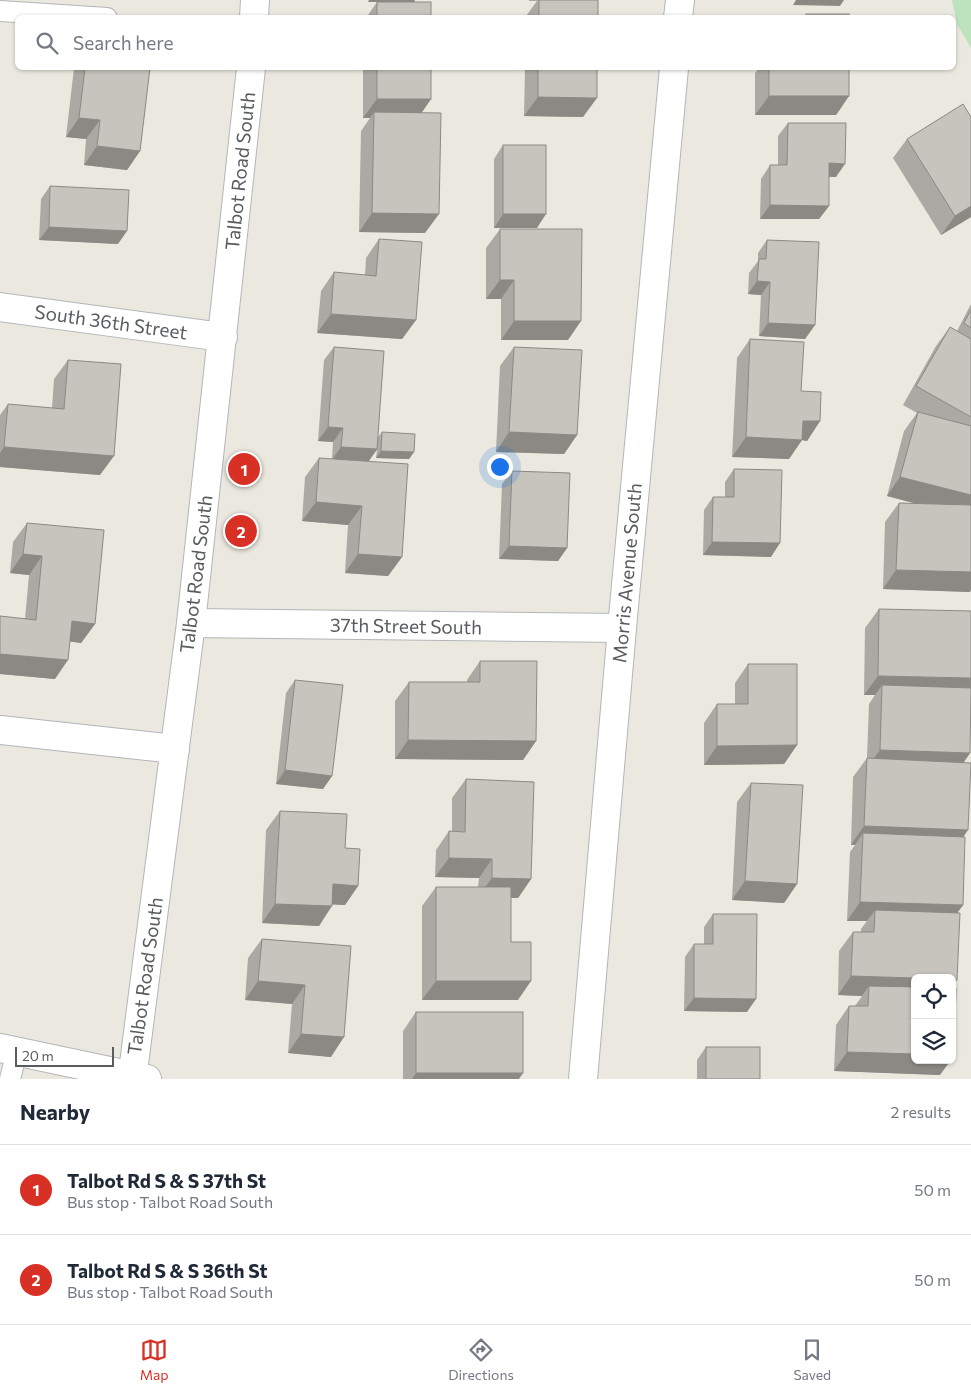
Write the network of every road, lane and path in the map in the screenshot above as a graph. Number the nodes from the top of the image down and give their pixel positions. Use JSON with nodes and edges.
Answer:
{"nodes":[{"id":1,"x":255,"y":0,"type":"edge"},
{"id":2,"x":680,"y":0,"type":"edge"},
{"id":3,"x":0,"y":11,"type":"edge"},
{"id":4,"x":61,"y":15,"type":"edge"},
{"id":5,"x":254,"y":15,"type":"edge"},
{"id":6,"x":678,"y":15,"type":"edge"},
{"id":7,"x":251,"y":70,"type":"edge"},
{"id":8,"x":674,"y":70,"type":"edge"},
{"id":9,"x":0,"y":306,"type":"edge"},
{"id":10,"x":223,"y":337,"type":"junction"},
{"id":11,"x":191,"y":623,"type":"junction"},
{"id":12,"x":622,"y":628,"type":"junction"},
{"id":13,"x":0,"y":730,"type":"edge"},
{"id":14,"x":175,"y":749,"type":"junction"},
{"id":15,"x":8,"y":1049,"type":"edge"},
{"id":16,"x":137,"y":1078,"type":"edge"},
{"id":17,"x":10,"y":1079,"type":"edge"},
{"id":18,"x":583,"y":1079,"type":"edge"}],
"edges":[{"from":1,"to":5,"type":"street"},
{"from":2,"to":6,"type":"street"},
{"from":3,"to":4,"type":"lane"},
{"from":7,"to":10,"type":"street","name":"Talbot Road South"},
{"from":8,"to":12,"type":"street","name":"Morris Avenue South"},
{"from":9,"to":10,"type":"street","name":"South 36th Street"},
{"from":10,"to":11,"type":"street","name":"Talbot Road South"},
{"from":11,"to":12,"type":"street","name":"37th Street South"},
{"from":11,"to":14,"type":"street","name":"Talbot Road South"},
{"from":12,"to":18,"type":"street","name":"Morris Avenue South"},
{"from":13,"to":14,"type":"street"},
{"from":14,"to":16,"type":"street","name":"Talbot Road South"},
{"from":15,"to":16,"type":"street"},
{"from":15,"to":17,"type":"lane"}]}
